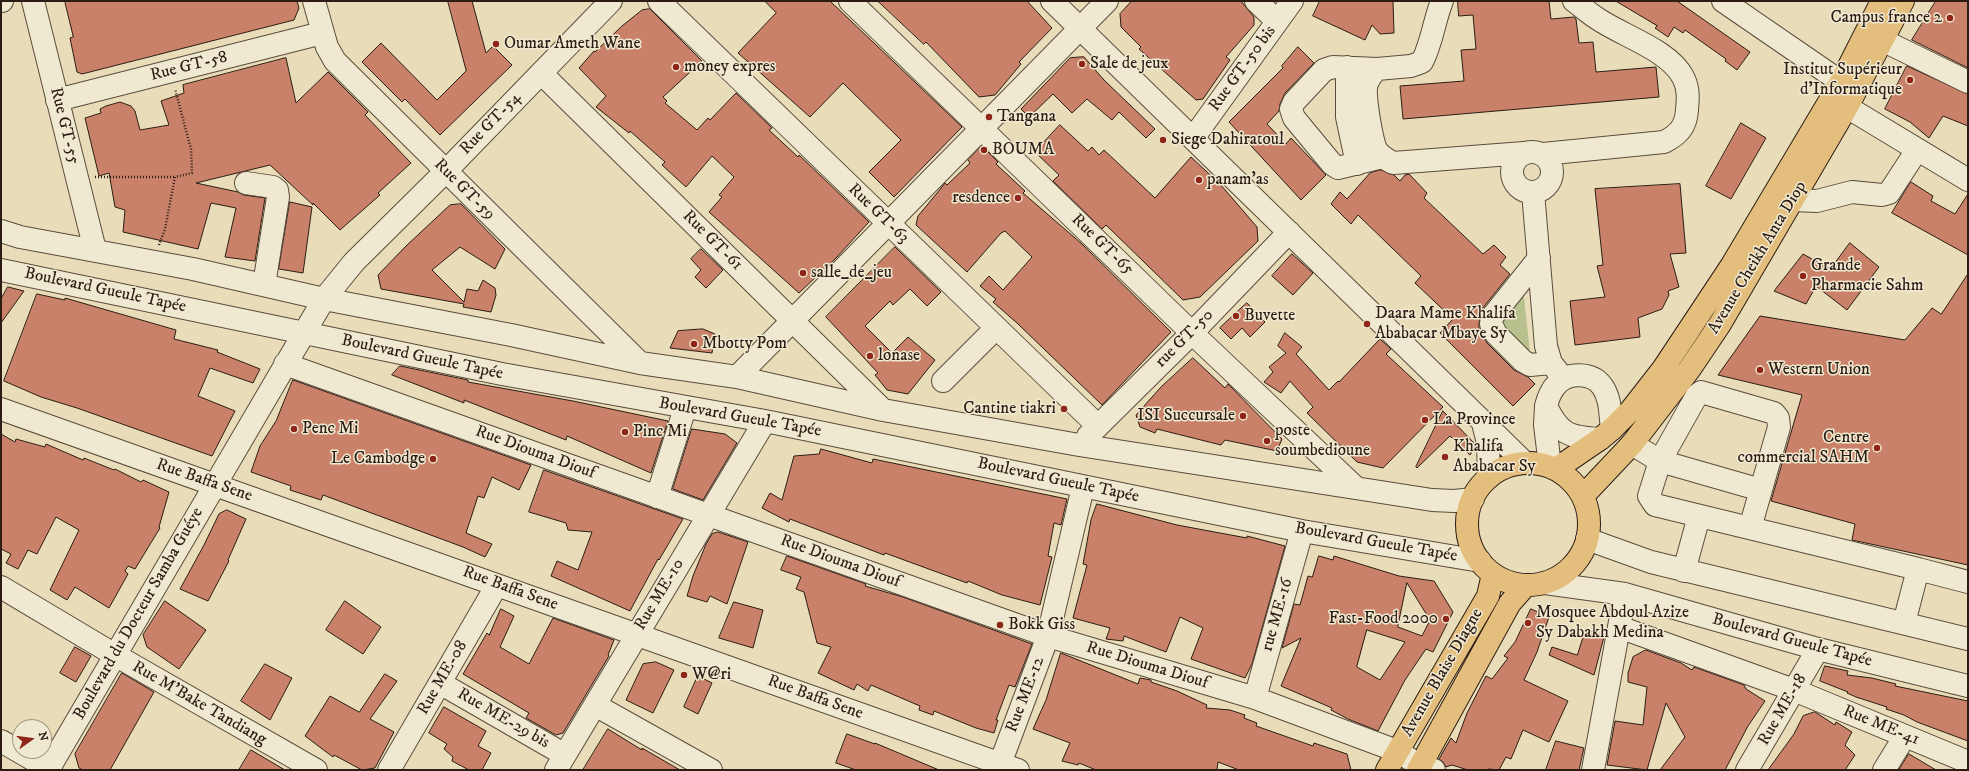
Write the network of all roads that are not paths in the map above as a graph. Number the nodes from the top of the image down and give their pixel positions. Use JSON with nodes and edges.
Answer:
{"nodes":[{"id":1,"x":32,"y":1,"type":"edge"},
{"id":2,"x":314,"y":1,"type":"edge"},
{"id":3,"x":611,"y":1,"type":"edge"},
{"id":4,"x":658,"y":1,"type":"edge"},
{"id":5,"x":850,"y":1,"type":"edge"},
{"id":6,"x":1052,"y":1,"type":"edge"},
{"id":7,"x":1107,"y":1,"type":"edge"},
{"id":8,"x":1256,"y":1,"type":"edge"},
{"id":9,"x":1292,"y":1,"type":"edge"},
{"id":10,"x":1442,"y":1,"type":"edge"},
{"id":11,"x":1574,"y":1,"type":"edge"},
{"id":12,"x":1723,"y":1,"type":"edge"},
{"id":13,"x":1882,"y":1,"type":"edge"},
{"id":14,"x":1903,"y":1,"type":"edge"},
{"id":15,"x":1277,"y":21,"type":"junction"},
{"id":16,"x":1080,"y":28,"type":"junction"},
{"id":17,"x":322,"y":33,"type":"junction"},
{"id":18,"x":1882,"y":40,"type":"junction"},
{"id":19,"x":1347,"y":68,"type":"junction"},
{"id":20,"x":1377,"y":69,"type":"junction"},
{"id":21,"x":541,"y":73,"type":"junction"},
{"id":22,"x":1841,"y":82,"type":"junction"},
{"id":23,"x":1968,"y":82,"type":"edge"},
{"id":24,"x":57,"y":100,"type":"junction"},
{"id":25,"x":1847,"y":107,"type":"junction"},
{"id":26,"x":981,"y":128,"type":"junction"},
{"id":27,"x":1194,"y":137,"type":"junction"},
{"id":28,"x":1917,"y":150,"type":"junction"},
{"id":29,"x":1534,"y":154,"type":"junction"},
{"id":30,"x":1382,"y":157,"type":"junction"},
{"id":31,"x":1357,"y":164,"type":"junction"},
{"id":32,"x":445,"y":172,"type":"junction"},
{"id":33,"x":1968,"y":180,"type":"edge"},
{"id":34,"x":246,"y":183,"type":"dead end"},
{"id":35,"x":1533,"y":192,"type":"junction"},
{"id":36,"x":1793,"y":200,"type":"junction"},
{"id":37,"x":888,"y":223,"type":"junction"},
{"id":38,"x":1,"y":231,"type":"edge"},
{"id":39,"x":1289,"y":232,"type":"junction"},
{"id":40,"x":95,"y":250,"type":"junction"},
{"id":41,"x":1539,"y":258,"type":"junction"},
{"id":42,"x":1,"y":270,"type":"edge"},
{"id":43,"x":264,"y":285,"type":"junction"},
{"id":44,"x":324,"y":299,"type":"junction"},
{"id":45,"x":792,"y":320,"type":"junction"},
{"id":46,"x":996,"y":328,"type":"junction"},
{"id":47,"x":304,"y":333,"type":"junction"},
{"id":48,"x":1192,"y":333,"type":"junction"},
{"id":49,"x":640,"y":363,"type":"junction"},
{"id":50,"x":286,"y":364,"type":"junction"},
{"id":51,"x":1557,"y":371,"type":"junction"},
{"id":52,"x":737,"y":377,"type":"junction"},
{"id":53,"x":943,"y":381,"type":"dead end"},
{"id":54,"x":1546,"y":406,"type":"junction"},
{"id":55,"x":685,"y":408,"type":"junction"},
{"id":56,"x":1,"y":409,"type":"edge"},
{"id":57,"x":883,"y":410,"type":"junction"},
{"id":58,"x":765,"y":421,"type":"junction"},
{"id":59,"x":1483,"y":423,"type":"junction"},
{"id":60,"x":1098,"y":426,"type":"junction"},
{"id":61,"x":1606,"y":434,"type":"junction"},
{"id":62,"x":1632,"y":444,"type":"junction"},
{"id":63,"x":1079,"y":445,"type":"junction"},
{"id":64,"x":1660,"y":461,"type":"junction"},
{"id":65,"x":1525,"y":462,"type":"junction"},
{"id":66,"x":1553,"y":468,"type":"junction"},
{"id":67,"x":1489,"y":477,"type":"junction"},
{"id":68,"x":215,"y":485,"type":"junction"},
{"id":69,"x":1083,"y":487,"type":"junction"},
{"id":70,"x":1356,"y":488,"type":"junction"},
{"id":71,"x":1761,"y":490,"type":"junction"},
{"id":72,"x":1583,"y":496,"type":"junction"},
{"id":73,"x":657,"y":497,"type":"junction"},
{"id":74,"x":1473,"y":499,"type":"junction"},
{"id":75,"x":709,"y":515,"type":"junction"},
{"id":76,"x":1699,"y":516,"type":"junction"},
{"id":77,"x":1750,"y":528,"type":"junction"},
{"id":78,"x":1302,"y":531,"type":"junction"},
{"id":79,"x":1588,"y":539,"type":"junction"},
{"id":80,"x":1487,"y":568,"type":"junction"},
{"id":81,"x":1918,"y":570,"type":"junction"},
{"id":82,"x":1684,"y":571,"type":"junction"},
{"id":83,"x":1968,"y":582,"type":"edge"},
{"id":84,"x":1536,"y":584,"type":"junction"},
{"id":85,"x":498,"y":585,"type":"junction"},
{"id":86,"x":1,"y":586,"type":"edge"},
{"id":87,"x":1625,"y":594,"type":"junction"},
{"id":88,"x":1904,"y":623,"type":"junction"},
{"id":89,"x":1619,"y":627,"type":"junction"},
{"id":90,"x":636,"y":634,"type":"junction"},
{"id":91,"x":1048,"y":636,"type":"junction"},
{"id":92,"x":1968,"y":639,"type":"edge"},
{"id":93,"x":1458,"y":649,"type":"junction"},
{"id":94,"x":1818,"y":649,"type":"junction"},
{"id":95,"x":115,"y":655,"type":"junction"},
{"id":96,"x":1478,"y":659,"type":"junction"},
{"id":97,"x":440,"y":683,"type":"junction"},
{"id":98,"x":1968,"y":686,"type":"edge"},
{"id":99,"x":1794,"y":690,"type":"junction"},
{"id":100,"x":1255,"y":698,"type":"junction"},
{"id":101,"x":595,"y":705,"type":"junction"},
{"id":102,"x":1905,"y":736,"type":"junction"},
{"id":103,"x":1,"y":741,"type":"edge"},
{"id":104,"x":1397,"y":751,"type":"junction"},
{"id":105,"x":1968,"y":762,"type":"edge"},
{"id":106,"x":560,"y":766,"type":"edge"},
{"id":107,"x":1009,"y":767,"type":"edge"},
{"id":108,"x":1424,"y":769,"type":"edge"},
{"id":109,"x":49,"y":770,"type":"edge"},
{"id":110,"x":316,"y":770,"type":"edge"},
{"id":111,"x":389,"y":770,"type":"edge"},
{"id":112,"x":711,"y":770,"type":"edge"},
{"id":113,"x":1387,"y":770,"type":"edge"},
{"id":114,"x":1593,"y":770,"type":"edge"},
{"id":115,"x":1747,"y":770,"type":"edge"},
{"id":116,"x":1884,"y":770,"type":"edge"}],
"edges":[{"from":1,"to":24,"type":"street","name":"Rue GT-55"},
{"from":2,"to":17,"type":"street","name":"Rue GT-59"},
{"from":3,"to":21,"type":"street","name":"Rue GT-54"},
{"from":4,"to":37,"type":"street","name":"Rue GT-63"},
{"from":5,"to":26,"type":"street","name":"Rue GT-65"},
{"from":6,"to":16,"type":"street"},
{"from":7,"to":16,"type":"street"},
{"from":8,"to":15,"type":"street"},
{"from":9,"to":15,"type":"street","name":"Rue GT-50 bis"},
{"from":10,"to":20,"type":"street"},
{"from":11,"to":29,"type":"street"},
{"from":12,"to":22,"type":"street"},
{"from":13,"to":22,"type":"main road","name":"Avenue Cheikh Anta Diop"},
{"from":14,"to":18,"type":"main road","name":"Avenue Cheikh Anta Diop"},
{"from":15,"to":27,"type":"street","name":"Rue GT-50 bis"},
{"from":16,"to":26,"type":"street"},
{"from":16,"to":27,"type":"street"},
{"from":17,"to":24,"type":"street","name":"Rue GT-58"},
{"from":17,"to":32,"type":"street","name":"Rue GT-59"},
{"from":18,"to":23,"type":"street"},
{"from":18,"to":25,"type":"main road","name":"Avenue Cheikh Anta Diop"},
{"from":19,"to":20,"type":"street"},
{"from":19,"to":31,"type":"street"},
{"from":19,"to":31,"type":"street"},
{"from":20,"to":30,"type":"street"},
{"from":21,"to":32,"type":"street","name":"Rue GT-54"},
{"from":21,"to":45,"type":"street","name":"Rue GT-61"},
{"from":22,"to":61,"type":"main road","name":"Avenue Cheikh Anta Diop"},
{"from":24,"to":40,"type":"street","name":"Rue GT-55"},
{"from":25,"to":28,"type":"street"},
{"from":25,"to":36,"type":"main road","name":"Avenue Cheikh Anta Diop"},
{"from":26,"to":37,"type":"street"},
{"from":26,"to":48,"type":"street","name":"Rue GT-65"},
{"from":27,"to":39,"type":"street"},
{"from":28,"to":33,"type":"street"},
{"from":28,"to":36,"type":"street"},
{"from":29,"to":30,"type":"street"},
{"from":29,"to":35,"type":"street"},
{"from":29,"to":35,"type":"street"},
{"from":30,"to":31,"type":"street"},
{"from":32,"to":44,"type":"street","name":"Rue GT-54"},
{"from":32,"to":49,"type":"street","name":"Rue GT-59"},
{"from":34,"to":43,"type":"street"},
{"from":35,"to":41,"type":"street"},
{"from":36,"to":62,"type":"main road","name":"Avenue Cheikh Anta Diop"},
{"from":37,"to":45,"type":"street"},
{"from":37,"to":46,"type":"street","name":"Rue GT-63"},
{"from":38,"to":40,"type":"street","name":"Boulevard Gueule Tapée"},
{"from":39,"to":48,"type":"street","name":"rue GT-50"},
{"from":39,"to":59,"type":"street"},
{"from":40,"to":43,"type":"street","name":"Boulevard Gueule Tapée"},
{"from":41,"to":51,"type":"street"},
{"from":41,"to":51,"type":"street"},
{"from":42,"to":47,"type":"street","name":"Boulevard Gueule Tapée"},
{"from":43,"to":44,"type":"street","name":"Boulevard Gueule Tapée"},
{"from":44,"to":47,"type":"street"},
{"from":44,"to":49,"type":"street","name":"Boulevard Gueule Tapée"},
{"from":45,"to":52,"type":"street"},
{"from":45,"to":57,"type":"street","name":"Rue GT-61"},
{"from":46,"to":53,"type":"street"},
{"from":46,"to":60,"type":"street","name":"Rue GT-63"},
{"from":47,"to":50,"type":"street","name":"Boulevard du Docteur Samba Guéye"},
{"from":47,"to":55,"type":"street","name":"Boulevard Gueule Tapée"},
{"from":48,"to":60,"type":"street","name":"rue GT-50"},
{"from":48,"to":70,"type":"street","name":"Rue GT-65"},
{"from":49,"to":52,"type":"street","name":"Boulevard Gueule Tapée"},
{"from":50,"to":68,"type":"street","name":"Boulevard du Docteur Samba Guéye"},
{"from":50,"to":73,"type":"street","name":"Rue Diouma Diouf"},
{"from":51,"to":54,"type":"street"},
{"from":51,"to":61,"type":"street"},
{"from":52,"to":57,"type":"street","name":"Boulevard Gueule Tapée"},
{"from":54,"to":61,"type":"street"},
{"from":54,"to":66,"type":"street"},
{"from":55,"to":58,"type":"street","name":"Boulevard Gueule Tapée"},
{"from":55,"to":73,"type":"street"},
{"from":56,"to":68,"type":"street","name":"Rue Baffa Sene"},
{"from":57,"to":63,"type":"street","name":"Boulevard Gueule Tapée"},
{"from":58,"to":69,"type":"street","name":"Boulevard Gueule Tapée"},
{"from":58,"to":75,"type":"street","name":"Rue ME-10"},
{"from":59,"to":65,"type":"street"},
{"from":59,"to":67,"type":"street"},
{"from":60,"to":63,"type":"street","name":"rue GT-50"},
{"from":61,"to":66,"type":"main road","name":"Avenue Cheikh Anta Diop"},
{"from":62,"to":64,"type":"street"},
{"from":62,"to":72,"type":"main road","name":"Avenue Cheikh Anta Diop"},
{"from":63,"to":70,"type":"street","name":"Boulevard Gueule Tapée"},
{"from":64,"to":71,"type":"street"},
{"from":64,"to":71,"type":"street"},
{"from":64,"to":76,"type":"street"},
{"from":65,"to":66,"type":"main road"},
{"from":65,"to":67,"type":"main road"},
{"from":66,"to":72,"type":"main road"},
{"from":67,"to":74,"type":"main road"},
{"from":68,"to":85,"type":"street","name":"Rue Baffa Sene"},
{"from":68,"to":95,"type":"street","name":"Boulevard du Docteur Samba Guéye"},
{"from":69,"to":78,"type":"street","name":"Boulevard Gueule Tapée"},
{"from":69,"to":91,"type":"street","name":"Rue ME-12"},
{"from":70,"to":74,"type":"street","name":"Boulevard Gueule Tapée"},
{"from":71,"to":77,"type":"street"},
{"from":72,"to":79,"type":"main road"},
{"from":73,"to":75,"type":"street","name":"Rue Diouma Diouf"},
{"from":74,"to":80,"type":"main road"},
{"from":75,"to":90,"type":"street","name":"Rue ME-10"},
{"from":75,"to":91,"type":"street","name":"Rue Diouma Diouf"},
{"from":76,"to":77,"type":"street"},
{"from":76,"to":82,"type":"street"},
{"from":77,"to":81,"type":"street"},
{"from":78,"to":80,"type":"street","name":"Boulevard Gueule Tapée"},
{"from":78,"to":100,"type":"street","name":"rue ME-16"},
{"from":79,"to":82,"type":"street"},
{"from":79,"to":84,"type":"main road"},
{"from":80,"to":84,"type":"main road"},
{"from":80,"to":93,"type":"main road","name":"Avenue Blaise Diagne"},
{"from":81,"to":83,"type":"street"},
{"from":81,"to":88,"type":"street"},
{"from":82,"to":88,"type":"street"},
{"from":84,"to":87,"type":"street","name":"Boulevard Gueule Tapée"},
{"from":84,"to":96,"type":"main road","name":"Avenue Blaise Diagne"},
{"from":85,"to":90,"type":"street","name":"Rue Baffa Sene"},
{"from":85,"to":97,"type":"street","name":"Rue ME-08"},
{"from":86,"to":95,"type":"street","name":"Rue M'Bake Tandiang"},
{"from":87,"to":89,"type":"street"},
{"from":87,"to":94,"type":"street","name":"Boulevard Gueule Tapée"},
{"from":88,"to":92,"type":"street"},
{"from":89,"to":99,"type":"street","name":"Rue ME-41"},
{"from":89,"to":114,"type":"street"},
{"from":90,"to":101,"type":"street","name":"Rue ME-10"},
{"from":90,"to":107,"type":"street","name":"Rue Baffa Sene"},
{"from":91,"to":100,"type":"street","name":"Rue Diouma Diouf"},
{"from":91,"to":107,"type":"street","name":"Rue ME-12"},
{"from":93,"to":96,"type":"main road"},
{"from":93,"to":104,"type":"main road","name":"Avenue Blaise Diagne"},
{"from":94,"to":98,"type":"street","name":"Boulevard Gueule Tapée"},
{"from":94,"to":99,"type":"street","name":"Rue ME-18"},
{"from":95,"to":109,"type":"street","name":"Boulevard du Docteur Samba Guéye"},
{"from":95,"to":110,"type":"street","name":"Rue M'Bake Tandiang"},
{"from":96,"to":108,"type":"main road","name":"Avenue Blaise Diagne"},
{"from":97,"to":106,"type":"street","name":"Rue ME-29 bis"},
{"from":97,"to":111,"type":"street","name":"Rue ME-08"},
{"from":99,"to":102,"type":"street","name":"Rue ME-41"},
{"from":99,"to":115,"type":"street","name":"Rue ME-18"},
{"from":100,"to":104,"type":"street","name":"Rue Diouma Diouf"},
{"from":101,"to":106,"type":"street","name":"Rue ME-10"},
{"from":101,"to":112,"type":"street"},
{"from":102,"to":105,"type":"street","name":"Rue ME-41"},
{"from":102,"to":116,"type":"street"},
{"from":103,"to":109,"type":"street"},
{"from":104,"to":108,"type":"street","name":"Rue Diouma Diouf"},
{"from":104,"to":113,"type":"main road","name":"Avenue Blaise Diagne"}]}
